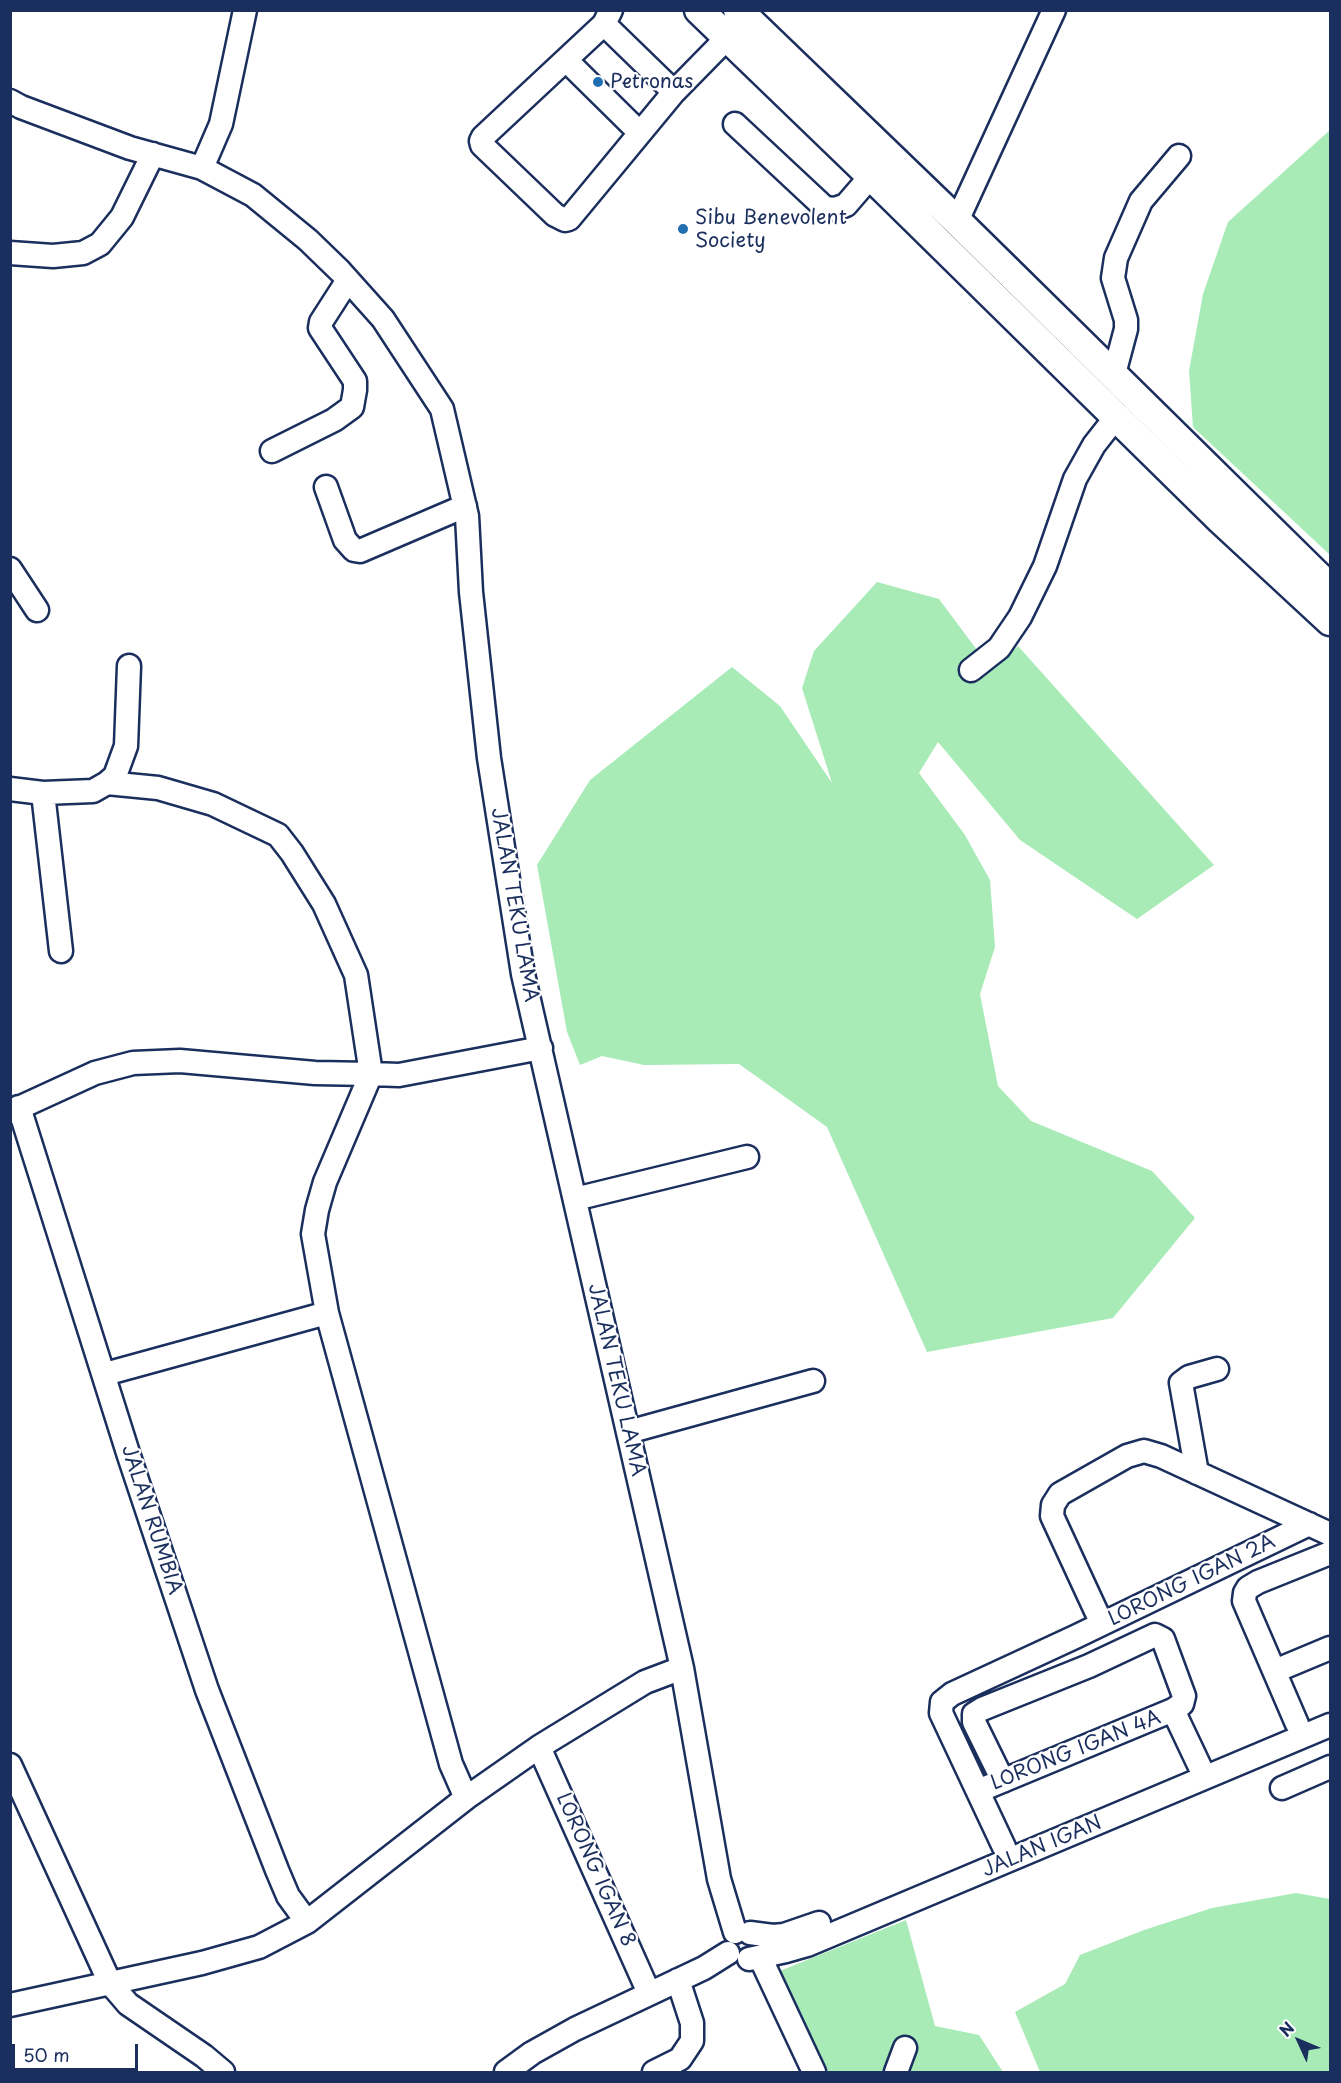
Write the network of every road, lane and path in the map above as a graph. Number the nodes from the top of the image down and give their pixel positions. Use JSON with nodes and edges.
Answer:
{"nodes":[{"id":1,"x":245,"y":10,"type":"edge"},
{"id":2,"x":699,"y":10,"type":"edge"},
{"id":3,"x":1054,"y":10,"type":"edge"},
{"id":4,"x":608,"y":17,"type":"edge"},
{"id":5,"x":739,"y":19,"type":"edge"},
{"id":6,"x":566,"y":60,"type":"junction"},
{"id":7,"x":674,"y":92,"type":"junction"},
{"id":8,"x":10,"y":101,"type":"edge"},
{"id":9,"x":735,"y":124,"type":"dead end"},
{"id":10,"x":640,"y":133,"type":"junction"},
{"id":11,"x":153,"y":154,"type":"junction"},
{"id":12,"x":1179,"y":156,"type":"dead end"},
{"id":13,"x":202,"y":168,"type":"junction"},
{"id":14,"x":871,"y":176,"type":"junction"},
{"id":15,"x":957,"y":221,"type":"junction"},
{"id":16,"x":10,"y":253,"type":"edge"},
{"id":17,"x":348,"y":280,"type":"junction"},
{"id":18,"x":1114,"y":374,"type":"junction"},
{"id":19,"x":1116,"y":417,"type":"junction"},
{"id":20,"x":272,"y":451,"type":"dead end"},
{"id":21,"x":327,"y":487,"type":"dead end"},
{"id":22,"x":465,"y":506,"type":"junction"},
{"id":23,"x":10,"y":569,"type":"edge"},
{"id":24,"x":1330,"y":588,"type":"edge"},
{"id":25,"x":37,"y":610,"type":"dead end"},
{"id":26,"x":1330,"y":621,"type":"edge"},
{"id":27,"x":129,"y":666,"type":"dead end"},
{"id":28,"x":971,"y":670,"type":"dead end"},
{"id":29,"x":106,"y":783,"type":"junction"},
{"id":30,"x":10,"y":789,"type":"edge"},
{"id":31,"x":43,"y":793,"type":"junction"},
{"id":32,"x":61,"y":951,"type":"dead end"},
{"id":33,"x":541,"y":1048,"type":"junction"},
{"id":34,"x":371,"y":1074,"type":"junction"},
{"id":35,"x":15,"y":1109,"type":"edge"},
{"id":36,"x":747,"y":1157,"type":"dead end"},
{"id":37,"x":575,"y":1199,"type":"junction"},
{"id":38,"x":327,"y":1312,"type":"junction"},
{"id":39,"x":1217,"y":1369,"type":"dead end"},
{"id":40,"x":105,"y":1374,"type":"junction"},
{"id":41,"x":813,"y":1381,"type":"dead end"},
{"id":42,"x":628,"y":1432,"type":"junction"},
{"id":43,"x":1197,"y":1473,"type":"junction"},
{"id":44,"x":1309,"y":1524,"type":"junction"},
{"id":45,"x":1330,"y":1534,"type":"edge"},
{"id":46,"x":1330,"y":1552,"type":"edge"},
{"id":47,"x":1102,"y":1624,"type":"junction"},
{"id":48,"x":1075,"y":1637,"type":"junction"},
{"id":49,"x":1330,"y":1648,"type":"edge"},
{"id":50,"x":1089,"y":1666,"type":"junction"},
{"id":51,"x":682,"y":1668,"type":"junction"},
{"id":52,"x":1275,"y":1671,"type":"junction"},
{"id":53,"x":1173,"y":1710,"type":"junction"},
{"id":54,"x":1330,"y":1710,"type":"edge"},
{"id":55,"x":1297,"y":1724,"type":"junction"},
{"id":56,"x":1330,"y":1725,"type":"edge"},
{"id":57,"x":539,"y":1747,"type":"junction"},
{"id":58,"x":10,"y":1765,"type":"edge"},
{"id":59,"x":1200,"y":1767,"type":"junction"},
{"id":60,"x":1330,"y":1767,"type":"edge"},
{"id":61,"x":1003,"y":1780,"type":"junction"},
{"id":62,"x":1282,"y":1788,"type":"dead end"},
{"id":63,"x":978,"y":1791,"type":"junction"},
{"id":64,"x":466,"y":1798,"type":"junction"},
{"id":65,"x":1004,"y":1847,"type":"junction"},
{"id":66,"x":307,"y":1922,"type":"junction"},
{"id":67,"x":745,"y":1947,"type":"junction"},
{"id":68,"x":678,"y":1980,"type":"junction"},
{"id":69,"x":110,"y":1983,"type":"junction"},
{"id":70,"x":650,"y":1993,"type":"junction"},
{"id":71,"x":10,"y":2005,"type":"edge"},
{"id":72,"x":905,"y":2048,"type":"dead end"},
{"id":73,"x":223,"y":2073,"type":"edge"},
{"id":74,"x":506,"y":2073,"type":"edge"},
{"id":75,"x":654,"y":2073,"type":"edge"},
{"id":76,"x":814,"y":2073,"type":"edge"},
{"id":77,"x":896,"y":2073,"type":"edge"}],
"edges":[{"from":1,"to":13,"type":"street"},
{"from":2,"to":5,"type":"main road"},
{"from":3,"to":15,"type":"street"},
{"from":4,"to":6,"type":"street"},
{"from":4,"to":7,"type":"street"},
{"from":5,"to":7,"type":"street"},
{"from":5,"to":14,"type":"main road"},
{"from":5,"to":15,"type":"main road"},
{"from":6,"to":10,"type":"street"},
{"from":6,"to":10,"type":"street"},
{"from":7,"to":10,"type":"street"},
{"from":8,"to":11,"type":"street","name":"JALAN TEKU LAMA"},
{"from":9,"to":14,"type":"street"},
{"from":11,"to":13,"type":"street","name":"JALAN TEKU LAMA"},
{"from":11,"to":16,"type":"street"},
{"from":12,"to":18,"type":"street"},
{"from":13,"to":17,"type":"street","name":"JALAN TEKU LAMA"},
{"from":14,"to":19,"type":"main road"},
{"from":15,"to":18,"type":"main road"},
{"from":17,"to":20,"type":"street"},
{"from":17,"to":22,"type":"street","name":"JALAN TEKU LAMA"},
{"from":18,"to":24,"type":"main road"},
{"from":19,"to":26,"type":"main road"},
{"from":19,"to":28,"type":"street"},
{"from":21,"to":22,"type":"street"},
{"from":22,"to":33,"type":"street","name":"JALAN TEKU LAMA"},
{"from":23,"to":25,"type":"street"},
{"from":27,"to":29,"type":"street"},
{"from":29,"to":31,"type":"street"},
{"from":29,"to":34,"type":"street"},
{"from":30,"to":31,"type":"street"},
{"from":31,"to":32,"type":"street"},
{"from":33,"to":34,"type":"street"},
{"from":33,"to":37,"type":"street","name":"JALAN TEKU LAMA"},
{"from":34,"to":35,"type":"street"},
{"from":34,"to":38,"type":"street"},
{"from":35,"to":40,"type":"street","name":"JALAN RUMBIA"},
{"from":36,"to":37,"type":"street"},
{"from":37,"to":42,"type":"street","name":"JALAN TEKU LAMA"},
{"from":38,"to":40,"type":"street"},
{"from":38,"to":64,"type":"street"},
{"from":39,"to":43,"type":"street"},
{"from":40,"to":66,"type":"street","name":"JALAN RUMBIA"},
{"from":41,"to":42,"type":"street"},
{"from":42,"to":51,"type":"street","name":"JALAN TEKU LAMA"},
{"from":43,"to":44,"type":"street"},
{"from":43,"to":47,"type":"street"},
{"from":44,"to":45,"type":"street"},
{"from":44,"to":47,"type":"street","name":"LORONG IGAN 2A"},
{"from":46,"to":52,"type":"street"},
{"from":47,"to":48,"type":"street","name":"LORONG IGAN 2A"},
{"from":48,"to":50,"type":"street"},
{"from":48,"to":63,"type":"street","name":"LORONG IGAN 2A"},
{"from":49,"to":52,"type":"street"},
{"from":50,"to":53,"type":"street"},
{"from":50,"to":61,"type":"street"},
{"from":51,"to":57,"type":"street"},
{"from":51,"to":67,"type":"street","name":"JALAN TEKU LAMA"},
{"from":52,"to":55,"type":"street"},
{"from":53,"to":59,"type":"street"},
{"from":53,"to":61,"type":"street","name":"LORONG IGAN 4A"},
{"from":54,"to":55,"type":"street","name":"JALAN IGAN"},
{"from":55,"to":59,"type":"street","name":"JALAN IGAN"},
{"from":56,"to":67,"type":"street","name":"JALAN IGAN"},
{"from":57,"to":64,"type":"street"},
{"from":57,"to":70,"type":"street","name":"LORONG IGAN 8"},
{"from":58,"to":69,"type":"street"},
{"from":59,"to":65,"type":"street","name":"JALAN IGAN"},
{"from":60,"to":62,"type":"street"},
{"from":61,"to":63,"type":"street","name":"LORONG IGAN 4A"},
{"from":63,"to":65,"type":"street"},
{"from":64,"to":66,"type":"street"},
{"from":65,"to":67,"type":"street","name":"JALAN IGAN"},
{"from":66,"to":69,"type":"street"},
{"from":67,"to":68,"type":"street"},
{"from":67,"to":76,"type":"street","name":"JALAN TEKU LAMA"},
{"from":68,"to":70,"type":"street"},
{"from":68,"to":75,"type":"street"},
{"from":69,"to":71,"type":"street"},
{"from":69,"to":73,"type":"street"},
{"from":70,"to":74,"type":"street"},
{"from":72,"to":77,"type":"street"}]}
